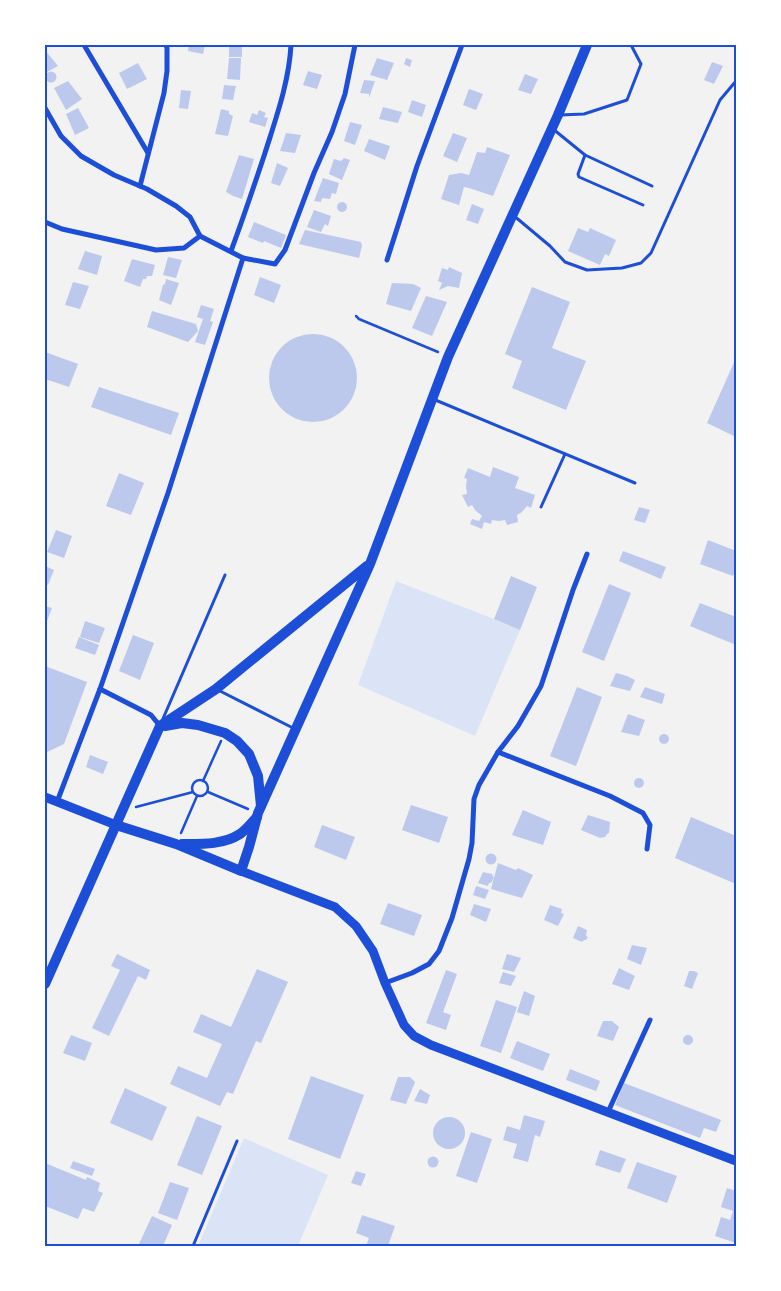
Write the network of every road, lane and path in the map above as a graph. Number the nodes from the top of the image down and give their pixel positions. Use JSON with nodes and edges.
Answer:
{"nodes":[{"id":1,"x":84,"y":45,"type":"edge"},
{"id":2,"x":166,"y":45,"type":"edge"},
{"id":3,"x":291,"y":45,"type":"edge"},
{"id":4,"x":355,"y":45,"type":"edge"},
{"id":5,"x":462,"y":45,"type":"edge"},
{"id":6,"x":587,"y":45,"type":"edge"},
{"id":7,"x":631,"y":45,"type":"edge"},
{"id":8,"x":736,"y":81,"type":"edge"},
{"id":9,"x":45,"y":108,"type":"edge"},
{"id":10,"x":558,"y":115,"type":"junction"},
{"id":11,"x":552,"y":129,"type":"junction"},
{"id":12,"x":148,"y":154,"type":"junction"},
{"id":13,"x":584,"y":155,"type":"junction"},
{"id":14,"x":140,"y":186,"type":"junction"},
{"id":15,"x":652,"y":186,"type":"dead end"},
{"id":16,"x":644,"y":205,"type":"dead end"},
{"id":17,"x":513,"y":215,"type":"junction"},
{"id":18,"x":45,"y":222,"type":"edge"},
{"id":19,"x":200,"y":236,"type":"junction"},
{"id":20,"x":231,"y":251,"type":"junction"},
{"id":21,"x":243,"y":258,"type":"junction"},
{"id":22,"x":387,"y":260,"type":"dead end"},
{"id":23,"x":356,"y":316,"type":"dead end"},
{"id":24,"x":448,"y":357,"type":"junction"},
{"id":25,"x":432,"y":399,"type":"junction"},
{"id":26,"x":565,"y":454,"type":"junction"},
{"id":27,"x":635,"y":483,"type":"dead end"},
{"id":28,"x":541,"y":507,"type":"dead end"},
{"id":29,"x":587,"y":554,"type":"dead end"},
{"id":30,"x":370,"y":564,"type":"junction"},
{"id":31,"x":225,"y":576,"type":"dead end"},
{"id":32,"x":100,"y":689,"type":"junction"},
{"id":33,"x":216,"y":689,"type":"junction"},
{"id":34,"x":160,"y":726,"type":"junction"},
{"id":35,"x":296,"y":729,"type":"junction"},
{"id":36,"x":224,"y":734,"type":"junction"},
{"id":37,"x":498,"y":752,"type":"junction"},
{"id":38,"x":203,"y":781,"type":"junction"},
{"id":39,"x":193,"y":792,"type":"junction"},
{"id":40,"x":208,"y":792,"type":"junction"},
{"id":41,"x":197,"y":796,"type":"junction"},
{"id":42,"x":45,"y":797,"type":"edge"},
{"id":43,"x":57,"y":802,"type":"junction"},
{"id":44,"x":134,"y":808,"type":"dead end"},
{"id":45,"x":257,"y":812,"type":"junction"},
{"id":46,"x":116,"y":825,"type":"junction"},
{"id":47,"x":181,"y":833,"type":"dead end"},
{"id":48,"x":176,"y":844,"type":"junction"},
{"id":49,"x":647,"y":849,"type":"dead end"},
{"id":50,"x":241,"y":871,"type":"junction"},
{"id":51,"x":385,"y":983,"type":"junction"},
{"id":52,"x":45,"y":984,"type":"edge"},
{"id":53,"x":650,"y":1020,"type":"dead end"},
{"id":54,"x":608,"y":1112,"type":"junction"},
{"id":55,"x":238,"y":1141,"type":"dead end"},
{"id":56,"x":736,"y":1161,"type":"edge"},
{"id":57,"x":193,"y":1246,"type":"edge"}],
"edges":[{"from":1,"to":12,"type":"street"},
{"from":2,"to":12,"type":"street"},
{"from":3,"to":20,"type":"street"},
{"from":4,"to":21,"type":"street"},
{"from":5,"to":22,"type":"street"},
{"from":6,"to":10,"type":"highway"},
{"from":7,"to":10,"type":"lane"},
{"from":8,"to":17,"type":"lane"},
{"from":9,"to":14,"type":"street"},
{"from":10,"to":11,"type":"highway"},
{"from":11,"to":13,"type":"lane"},
{"from":11,"to":17,"type":"highway"},
{"from":12,"to":14,"type":"street"},
{"from":13,"to":15,"type":"lane"},
{"from":13,"to":16,"type":"lane"},
{"from":14,"to":19,"type":"street"},
{"from":17,"to":24,"type":"highway"},
{"from":18,"to":19,"type":"street"},
{"from":19,"to":20,"type":"street"},
{"from":20,"to":21,"type":"street"},
{"from":21,"to":32,"type":"street"},
{"from":23,"to":24,"type":"path"},
{"from":24,"to":25,"type":"highway"},
{"from":25,"to":26,"type":"lane"},
{"from":25,"to":30,"type":"highway"},
{"from":26,"to":27,"type":"lane"},
{"from":26,"to":28,"type":"lane"},
{"from":29,"to":37,"type":"street"},
{"from":30,"to":33,"type":"highway"},
{"from":30,"to":35,"type":"highway"},
{"from":31,"to":34,"type":"lane"},
{"from":32,"to":34,"type":"street"},
{"from":32,"to":43,"type":"street"},
{"from":33,"to":34,"type":"highway"},
{"from":33,"to":35,"type":"lane"},
{"from":34,"to":36,"type":"highway"},
{"from":34,"to":46,"type":"highway"},
{"from":35,"to":45,"type":"highway"},
{"from":36,"to":38,"type":"path"},
{"from":36,"to":45,"type":"highway"},
{"from":37,"to":49,"type":"street"},
{"from":37,"to":51,"type":"street"},
{"from":38,"to":39,"type":"path"},
{"from":38,"to":40,"type":"path"},
{"from":39,"to":41,"type":"path"},
{"from":39,"to":44,"type":"path"},
{"from":40,"to":41,"type":"path"},
{"from":40,"to":45,"type":"path"},
{"from":41,"to":47,"type":"path"},
{"from":42,"to":43,"type":"main road"},
{"from":43,"to":46,"type":"main road"},
{"from":45,"to":48,"type":"highway"},
{"from":45,"to":50,"type":"highway"},
{"from":46,"to":48,"type":"highway"},
{"from":46,"to":52,"type":"highway"},
{"from":48,"to":50,"type":"highway"},
{"from":50,"to":51,"type":"main road"},
{"from":51,"to":54,"type":"main road"},
{"from":53,"to":54,"type":"street"},
{"from":54,"to":56,"type":"main road"},
{"from":55,"to":57,"type":"lane"}]}
